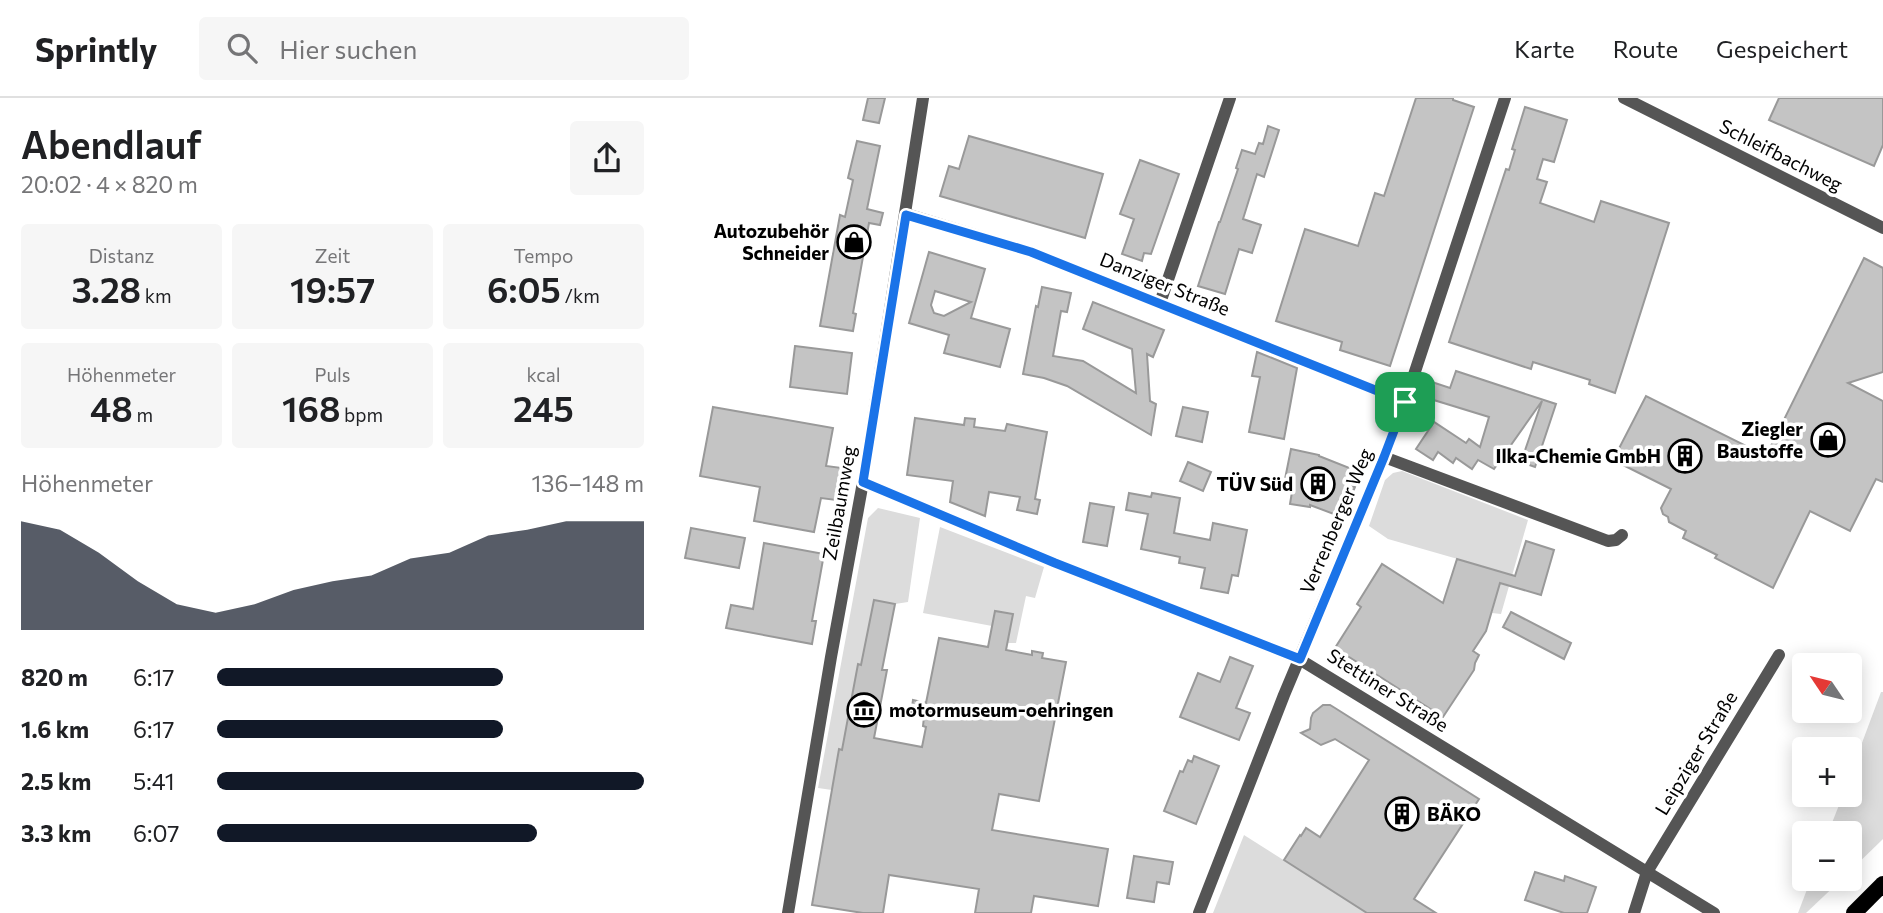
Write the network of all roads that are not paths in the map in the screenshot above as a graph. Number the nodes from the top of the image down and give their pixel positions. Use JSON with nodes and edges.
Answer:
{"nodes":[{"id":1,"x":923,"y":98,"type":"edge"},
{"id":2,"x":1230,"y":98,"type":"edge"},
{"id":3,"x":1505,"y":98,"type":"edge"},
{"id":4,"x":1624,"y":98,"type":"edge"},
{"id":5,"x":906,"y":215,"type":"junction"},
{"id":6,"x":1883,"y":228,"type":"edge"},
{"id":7,"x":1160,"y":303,"type":"junction"},
{"id":8,"x":1405,"y":402,"type":"junction"},
{"id":9,"x":1384,"y":457,"type":"junction"},
{"id":10,"x":863,"y":482,"type":"junction"},
{"id":11,"x":1622,"y":535,"type":"dead end"},
{"id":12,"x":1779,"y":655,"type":"dead end"},
{"id":13,"x":1300,"y":659,"type":"junction"},
{"id":14,"x":1647,"y":872,"type":"junction"},
{"id":15,"x":1883,"y":884,"type":"edge"},
{"id":16,"x":788,"y":913,"type":"edge"},
{"id":17,"x":1199,"y":913,"type":"edge"},
{"id":18,"x":1634,"y":913,"type":"edge"},
{"id":19,"x":1714,"y":913,"type":"edge"},
{"id":20,"x":1854,"y":913,"type":"edge"}],
"edges":[{"from":1,"to":5,"type":"street","name":"Zeilbaumweg"},
{"from":2,"to":7,"type":"street"},
{"from":3,"to":8,"type":"street","name":"Verrenberger Weg"},
{"from":4,"to":6,"type":"street","name":"Schleifbachweg"},
{"from":5,"to":7,"type":"street","name":"Danziger Straße"},
{"from":5,"to":10,"type":"street","name":"Zeilbaumweg"},
{"from":7,"to":8,"type":"street","name":"Danziger Straße"},
{"from":8,"to":9,"type":"street","name":"Verrenberger Weg"},
{"from":9,"to":11,"type":"street"},
{"from":9,"to":13,"type":"street","name":"Verrenberger Weg"},
{"from":10,"to":13,"type":"street","name":"Stettiner Straße"},
{"from":10,"to":16,"type":"street","name":"Zeilbaumweg"},
{"from":12,"to":14,"type":"street","name":"Leipziger Straße"},
{"from":13,"to":14,"type":"street","name":"Stettiner Straße"},
{"from":13,"to":17,"type":"street","name":"Verrenberger Weg"},
{"from":14,"to":18,"type":"street","name":"Leipziger Straße"},
{"from":14,"to":19,"type":"street","name":"Stettiner Straße"},
{"from":15,"to":20,"type":"main road"}]}
